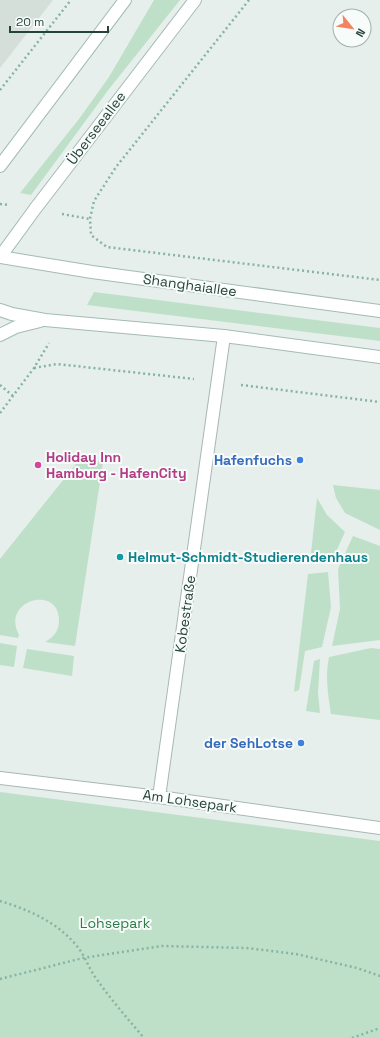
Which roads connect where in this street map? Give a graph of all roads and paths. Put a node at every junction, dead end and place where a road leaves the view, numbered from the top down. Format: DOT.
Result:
graph roads {
  1 [pos="71,0"];
  2 [pos="125,0"];
  3 [pos="195,0"];
  4 [pos="249,0"];
  5 [pos="0,90"];
  6 [pos="0,166"];
  7 [pos="0,257"];
  8 [pos="380,280"];
  9 [pos="0,310"];
  10 [pos="380,311"];
  11 [pos="45,320"];
  12 [pos="0,335"];
  13 [pos="224,336"];
  14 [pos="380,357"];
  15 [pos="34,368"];
  16 [pos="0,385"];
  17 [pos="13,396"];
  18 [pos="0,412"];
  19 [pos="0,778"];
  20 [pos="159,797"];
  21 [pos="380,828"];
  22 [pos="0,901"];
  23 [pos="83,958"];
  24 [pos="380,976"];
  25 [pos="0,979"];
  26 [pos="380,1028"];
  27 [pos="144,1038"];
  28 [pos="352,1038"];
  1 -- 5 [label="path"];
  2 -- 6 [label="main road"];
  3 -- 7 [label="main road, Überseeallee"];
  4 -- 8 [label="path"];
  7 -- 10 [label="main road, Shanghaiallee"];
  9 -- 11 [label="main road"];
  11 -- 12 [label="main road"];
  11 -- 13 [label="main road"];
  13 -- 14 [label="main road"];
  13 -- 20 [label="main road, Kobestraße"];
  15 -- 17 [label="path"];
  16 -- 17 [label="path"];
  17 -- 18 [label="path"];
  19 -- 20 [label="main road, Am Lohsepark"];
  20 -- 21 [label="main road, Am Lohsepark"];
  22 -- 23 [label="path"];
  23 -- 24 [label="path"];
  23 -- 25 [label="path"];
  23 -- 27 [label="path"];
  26 -- 28 [label="path"];
}
